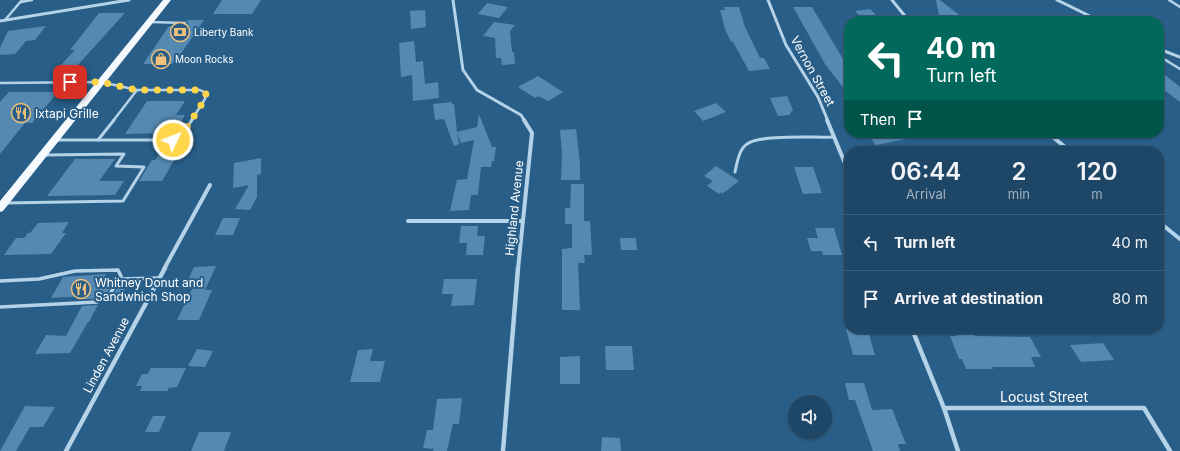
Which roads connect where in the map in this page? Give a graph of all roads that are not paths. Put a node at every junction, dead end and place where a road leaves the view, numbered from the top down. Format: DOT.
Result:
graph roads {
  1 [pos="32,0"];
  2 [pos="129,0"];
  3 [pos="167,0"];
  4 [pos="453,0"];
  5 [pos="768,0"];
  6 [pos="892,0"];
  7 [pos="1057,0"];
  8 [pos="1169,0"];
  9 [pos="21,1"];
  10 [pos="1180,7"];
  11 [pos="905,16"];
  12 [pos="1090,16"];
  13 [pos="5,20"];
  14 [pos="0,21"];
  15 [pos="149,22"];
  16 [pos="184,23"];
  17 [pos="1164,50"];
  18 [pos="1180,57"];
  19 [pos="1164,59"];
  20 [pos="1180,69"];
  21 [pos="101,82"];
  22 [pos="0,83"];
  23 [pos="137,90"];
  24 [pos="834,137"];
  25 [pos="1054,138"];
  26 [pos="54,140"];
  27 [pos="98,140"];
  28 [pos="1064,146"];
  29 [pos="43,155"];
  30 [pos="844,161"];
  31 [pos="735,172"];
  32 [pos="210,185"];
  33 [pos="2,205"];
  34 [pos="408,221"];
  35 [pos="522,221"];
  36 [pos="1164,226"];
  37 [pos="1180,239"];
  38 [pos="159,278"];
  39 [pos="119,279"];
  40 [pos="0,281"];
  41 [pos="0,307"];
  42 [pos="914,334"];
  43 [pos="944,408"];
  44 [pos="66,451"];
  45 [pos="503,451"];
  46 [pos="958,451"];
  47 [pos="1170,451"];
  1 -- 9 [label="lane"];
  2 -- 13 [label="street"];
  3 -- 15 [label="main road"];
  4 -- 35 [label="street, Highland Avenue"];
  5 -- 24 [label="street, Vernon Street"];
  6 -- 11 [label="street"];
  7 -- 12 [label="street"];
  8 -- 10 [label="lane"];
  9 -- 13 [label="lane"];
  13 -- 14 [label="street"];
  15 -- 16 [label="lane"];
  15 -- 21 [label="main road"];
  17 -- 18 [label="street"];
  19 -- 20 [label="lane"];
  21 -- 22 [label="lane"];
  21 -- 23 [label="lane"];
  21 -- 26 [label="main road"];
  23 -- 27 [label="lane"];
  23 -- 27 [label="lane"];
  24 -- 30 [label="street, Vernon Street"];
  24 -- 31 [label="lane"];
  25 -- 28 [label="street"];
  26 -- 27 [label="lane"];
  26 -- 29 [label="main road"];
  29 -- 33 [label="main road"];
  29 -- 33 [label="lane"];
  32 -- 38 [label="street, Linden Avenue"];
  34 -- 35 [label="street"];
  35 -- 45 [label="street, Highland Avenue"];
  36 -- 37 [label="street"];
  38 -- 39 [label="lane"];
  38 -- 44 [label="street, Linden Avenue"];
  39 -- 40 [label="lane"];
  39 -- 41 [label="lane"];
  42 -- 43 [label="street"];
  43 -- 46 [label="street"];
  43 -- 47 [label="street, Locust Street"];
}
